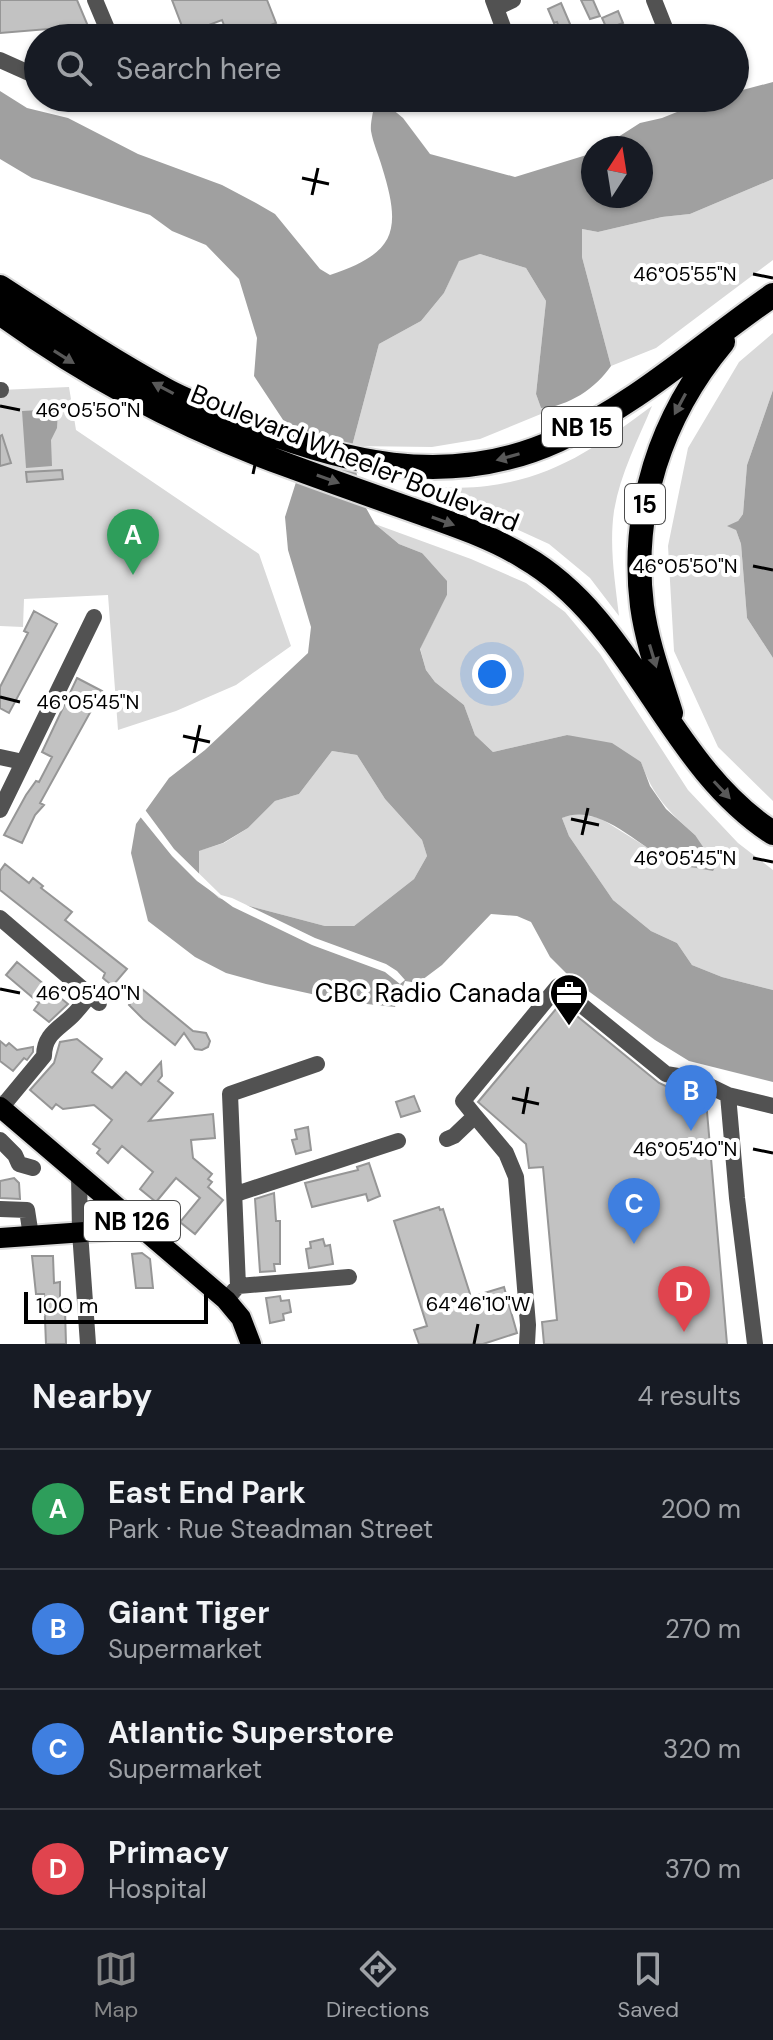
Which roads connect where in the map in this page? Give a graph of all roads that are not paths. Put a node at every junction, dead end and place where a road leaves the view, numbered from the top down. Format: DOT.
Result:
graph roads {
  1 [pos="95,0"];
  2 [pos="513,0"];
  3 [pos="654,0"];
  4 [pos="494,4"];
  5 [pos="105,24"];
  6 [pos="502,24"];
  7 [pos="663,24"];
  8 [pos="0,60"];
  9 [pos="24,71"];
  10 [pos="0,287"];
  11 [pos="769,298"];
  12 [pos="0,313"];
  13 [pos="286,453"];
  14 [pos="94,617"];
  15 [pos="679,738"];
  16 [pos="0,757"];
  17 [pos="23,762"];
  18 [pos="0,810"];
  19 [pos="773,833"];
  20 [pos="0,918"];
  21 [pos="317,1064"];
  22 [pos="728,1095"];
  23 [pos="773,1106"];
  24 [pos="0,1108"];
  25 [pos="475,1116"];
  26 [pos="447,1139"];
  27 [pos="0,1140"];
  28 [pos="398,1141"];
  29 [pos="33,1168"];
  30 [pos="79,1175"];
  31 [pos="236,1194"];
  32 [pos="0,1209"];
  33 [pos="141,1228"];
  34 [pos="80,1232"];
  35 [pos="31,1236"];
  36 [pos="0,1238"];
  37 [pos="349,1277"];
  38 [pos="232,1293"];
  39 [pos="88,1344"];
  40 [pos="251,1344"];
  41 [pos="527,1344"];
  42 [pos="755,1344"];
  1 -- 5 [label="street"];
  2 -- 4 [label="street"];
  3 -- 7 [label="street"];
  4 -- 6 [label="street"];
  8 -- 9 [label="street"];
  13 -- 10 [label="highway, Boulevard Wheeler Boulevard / NB 15, one-way"];
  11 -- 13 [label="highway, Boulevard Wheeler Boulevard / NB 15, one-way"];
  11 -- 15 [label="highway, 15, one-way"];
  12 -- 13 [label="highway, Boulevard Wheeler Boulevard / NB 15, one-way"];
  13 -- 15 [label="highway, Boulevard Wheeler Boulevard / NB 15, one-way"];
  14 -- 17 [label="street"];
  15 -- 19 [label="highway, NB 15, one-way"];
  16 -- 17 [label="street"];
  17 -- 18 [label="street"];
  20 -- 24 [label="street"];
  21 -- 31 [label="street"];
  22 -- 23 [label="street"];
  22 -- 25 [label="street"];
  22 -- 42 [label="street"];
  24 -- 30 [label="main road, NB 126"];
  25 -- 26 [label="street"];
  25 -- 41 [label="street"];
  27 -- 29 [label="street"];
  28 -- 31 [label="street"];
  30 -- 33 [label="main road, NB 126"];
  30 -- 34 [label="street"];
  31 -- 38 [label="street"];
  32 -- 35 [label="street"];
  33 -- 34 [label="main road"];
  33 -- 38 [label="main road, NB 126"];
  34 -- 35 [label="main road"];
  34 -- 39 [label="street"];
  35 -- 36 [label="main road"];
  37 -- 38 [label="street"];
  38 -- 40 [label="main road, NB 126"];
}
